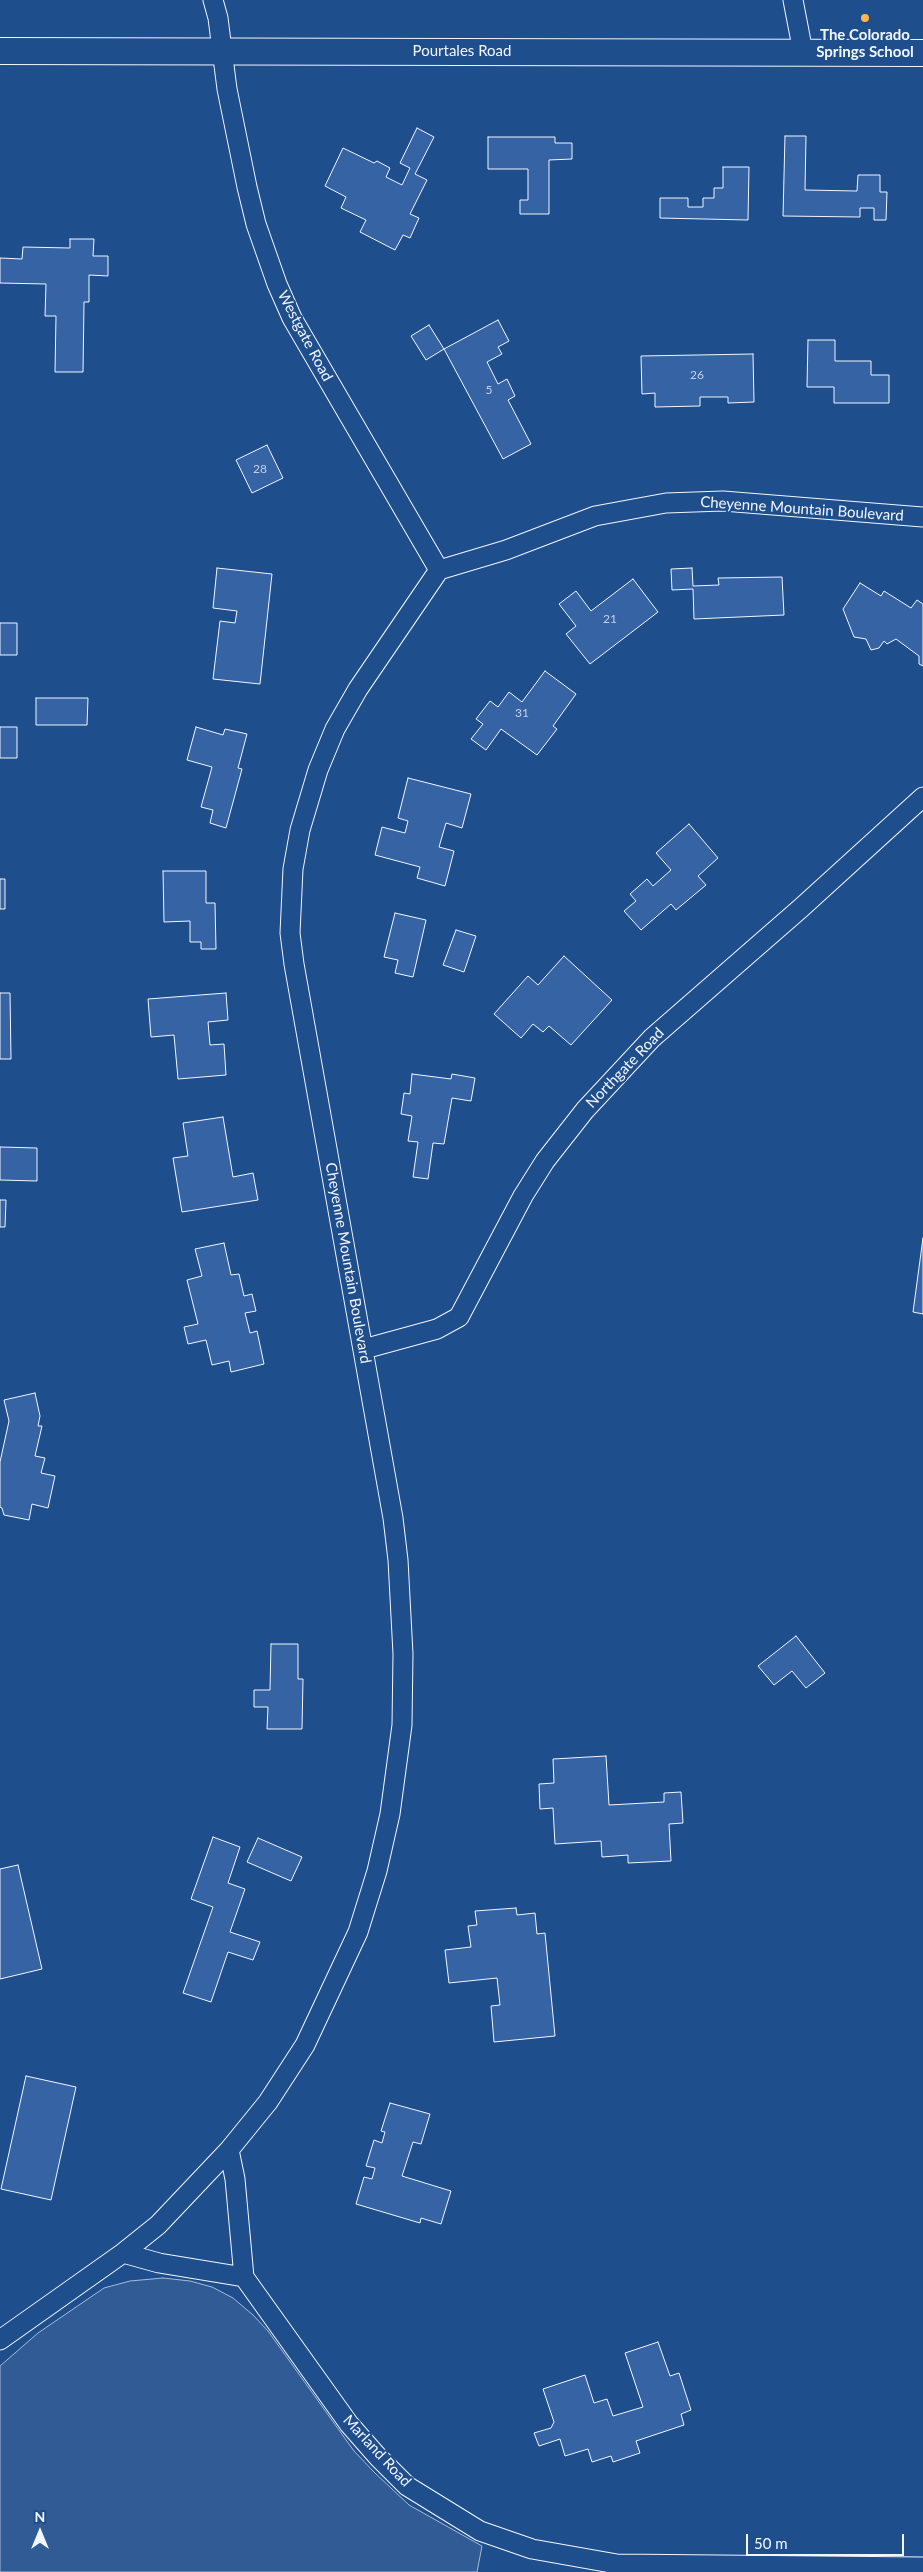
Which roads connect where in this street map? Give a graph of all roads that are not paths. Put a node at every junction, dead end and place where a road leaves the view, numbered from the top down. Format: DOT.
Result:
graph roads {
  1 [pos="213,0"];
  2 [pos="793,0"];
  3 [pos="223,50"];
  4 [pos="0,51"];
  5 [pos="803,52"];
  6 [pos="923,52"];
  7 [pos="923,518"];
  8 [pos="439,570"];
  9 [pos="923,797"];
  10 [pos="364,1349"];
  11 [pos="228,2150"];
  12 [pos="123,2253"];
  13 [pos="244,2277"];
  14 [pos="0,2340"];
  15 [pos="923,2567"];
  16 [pos="687,2569"];
  1 -- 3 [label="street, Westgate Road"];
  2 -- 5 [label="street"];
  3 -- 4 [label="street, Pourtales Road"];
  3 -- 5 [label="street, Pourtales Road"];
  3 -- 8 [label="street, Westgate Road"];
  5 -- 6 [label="street, Pourtales Road"];
  7 -- 8 [label="street, Cheyenne Mountain Boulevard"];
  8 -- 10 [label="street, Cheyenne Mountain Boulevard"];
  9 -- 10 [label="street, Northgate Road"];
  10 -- 11 [label="street, Cheyenne Mountain Boulevard"];
  11 -- 12 [label="street, Cheyenne Mountain Boulevard"];
  11 -- 13 [label="street"];
  12 -- 13 [label="street"];
  12 -- 14 [label="street, Cheyenne Mountain Boulevard"];
  13 -- 16 [label="street, Marland Road"];
  15 -- 16 [label="street, Marland Road"];
}
